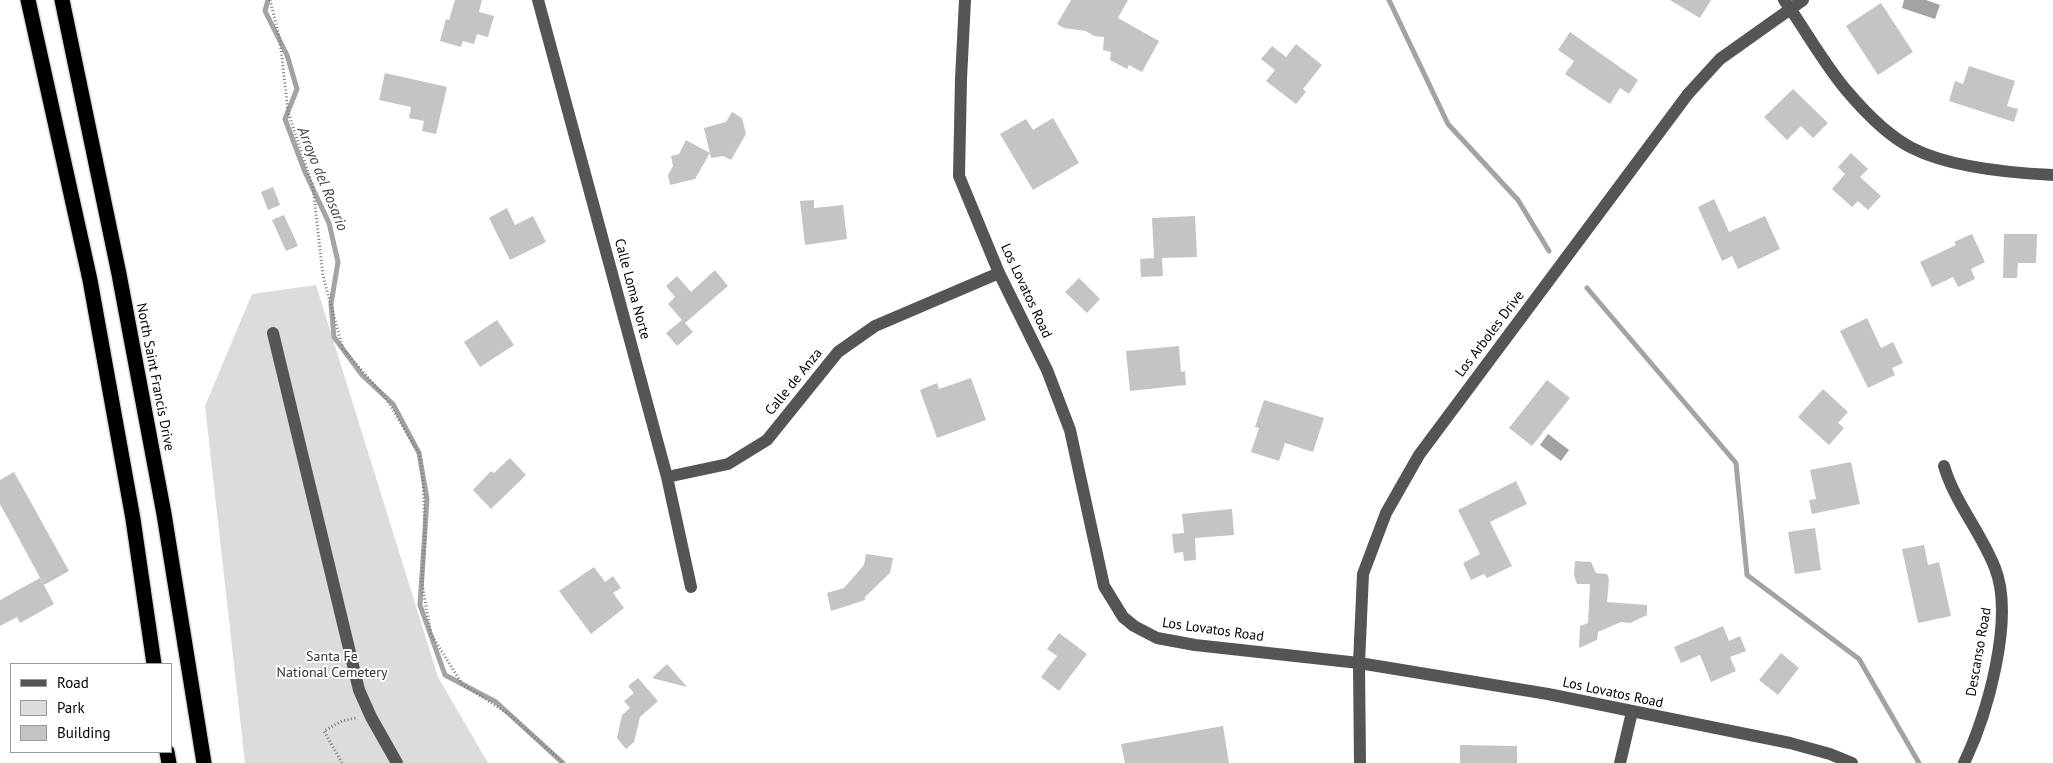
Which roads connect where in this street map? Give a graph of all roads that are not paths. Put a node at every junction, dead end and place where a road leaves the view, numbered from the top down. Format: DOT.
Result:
graph roads {
  1 [pos="28,0"];
  2 [pos="62,0"];
  3 [pos="538,0"];
  4 [pos="965,0"];
  5 [pos="1803,0"];
  6 [pos="1787,4"];
  7 [pos="2053,175"];
  8 [pos="999,273"];
  9 [pos="273,333"];
  10 [pos="1944,466"];
  11 [pos="667,477"];
  12 [pos="691,587"];
  13 [pos="154,663"];
  14 [pos="1358,664"];
  15 [pos="1632,712"];
  16 [pos="204,763"];
  17 [pos="397,763"];
  18 [pos="1360,763"];
  19 [pos="1620,763"];
  20 [pos="1852,763"];
  21 [pos="1964,763"];
  1 -- 13 [label="highway"];
  2 -- 16 [label="highway, North Saint Francis Drive"];
  3 -- 11 [label="street, Calle Loma Norte"];
  4 -- 8 [label="street, Los Lovatos Road"];
  5 -- 6 [label="street, Los Arboles Drive"];
  6 -- 7 [label="street"];
  6 -- 14 [label="street, Los Arboles Drive"];
  8 -- 11 [label="street, Calle de Anza"];
  8 -- 14 [label="street, Los Lovatos Road"];
  9 -- 17 [label="street"];
  10 -- 21 [label="street, Descanso Road"];
  11 -- 12 [label="street, Calle Loma Norte"];
  14 -- 15 [label="street, Los Lovatos Road"];
  14 -- 18 [label="street, Los Arboles Drive"];
  15 -- 19 [label="street"];
  15 -- 20 [label="street, Los Lovatos Road"];
}
